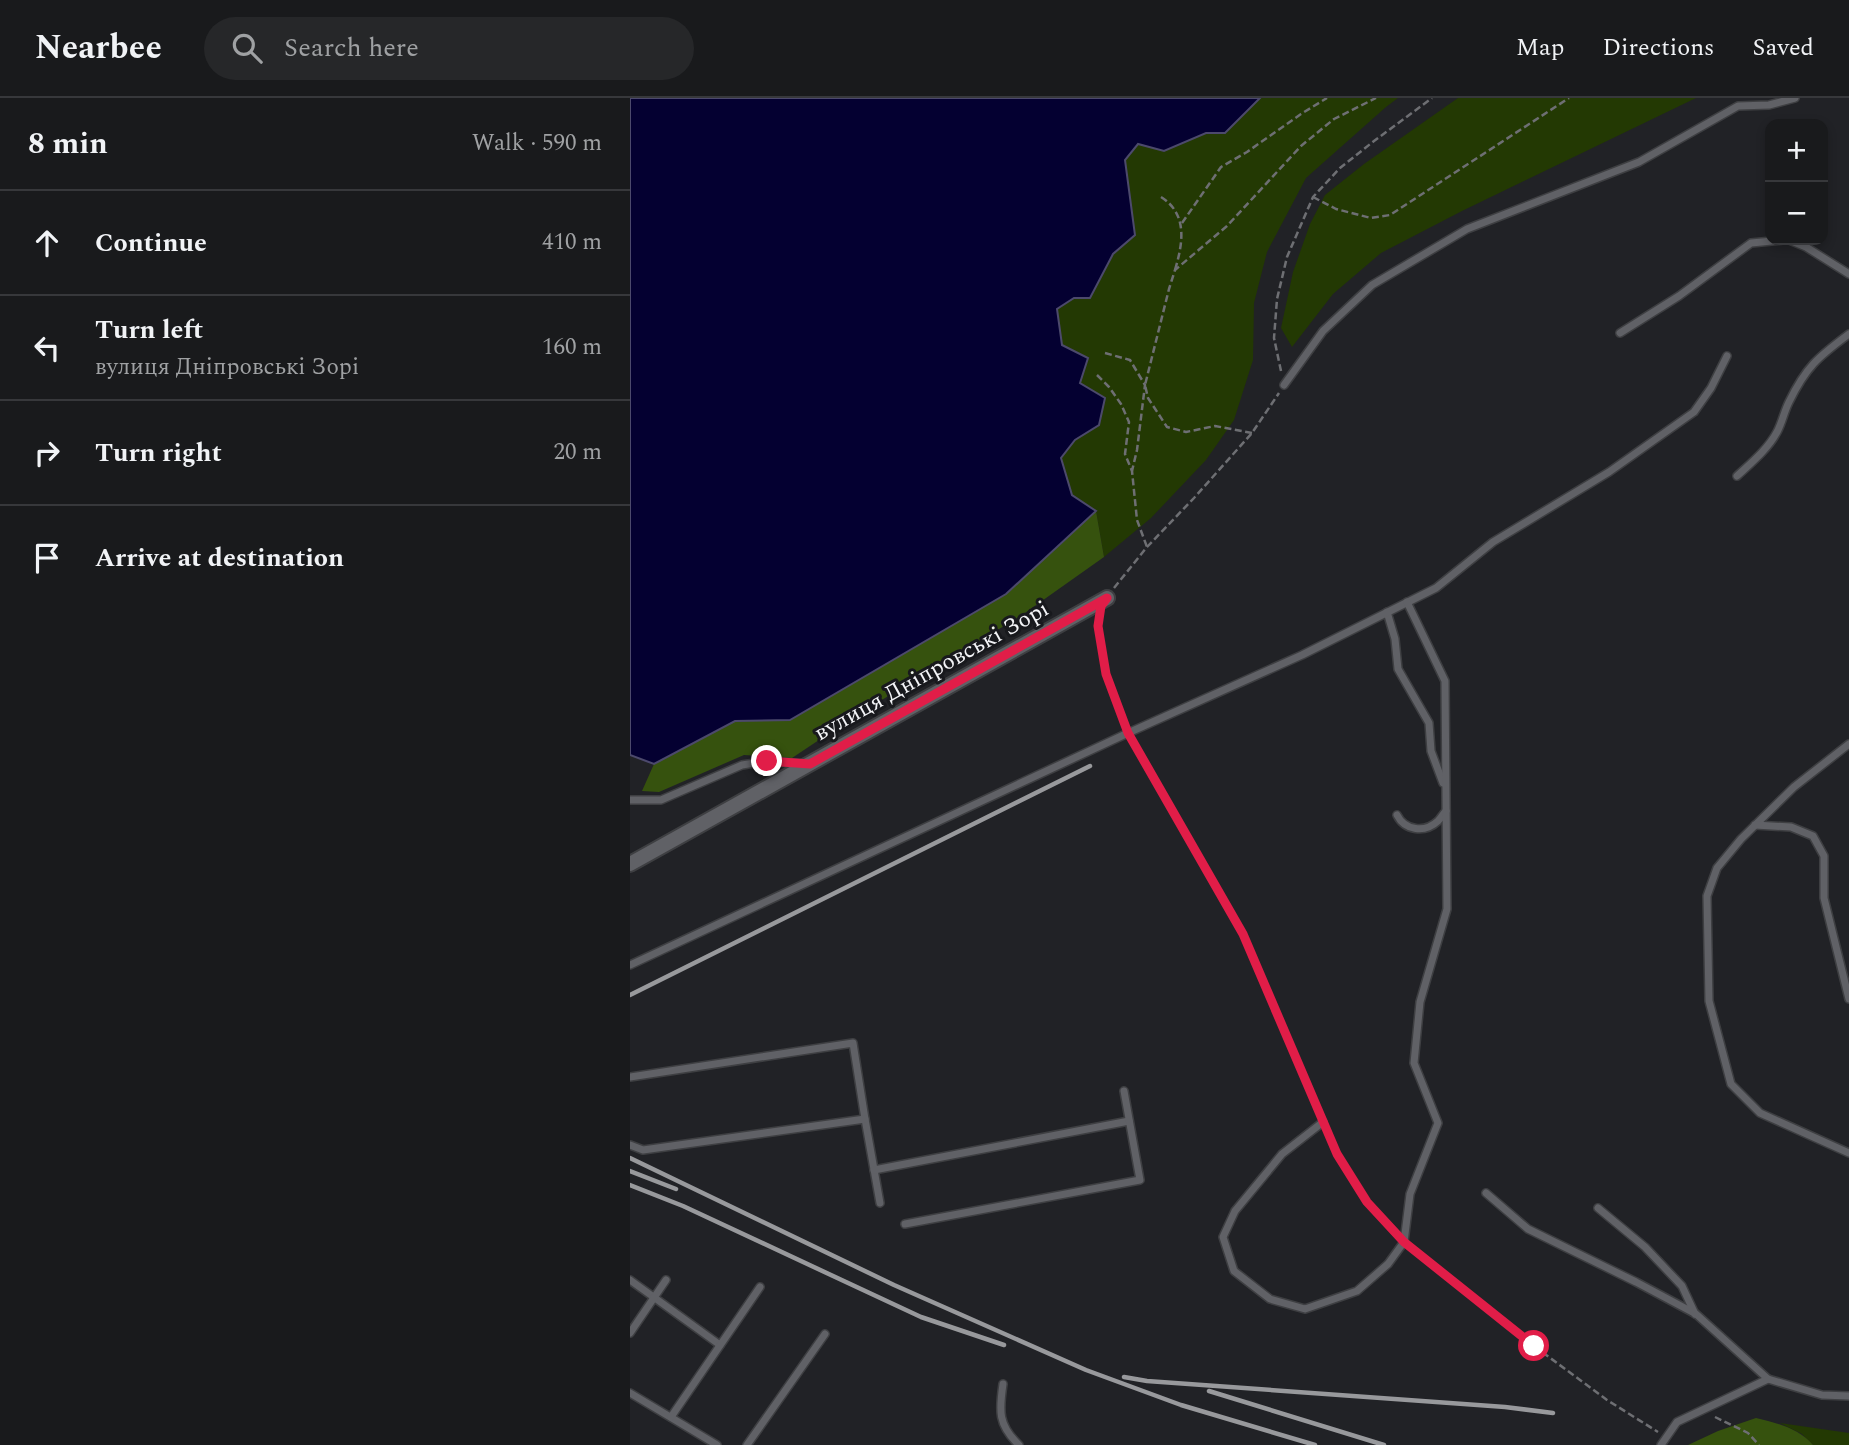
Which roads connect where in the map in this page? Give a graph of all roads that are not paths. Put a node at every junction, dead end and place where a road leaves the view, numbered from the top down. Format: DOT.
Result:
graph roads {
  1 [pos="1795,98"];
  2 [pos="1765,242"];
  3 [pos="1801,245"];
  4 [pos="1849,274"];
  5 [pos="1620,333"];
  6 [pos="1849,334"];
  7 [pos="1727,356"];
  8 [pos="1284,385"];
  9 [pos="1737,476"];
  10 [pos="1107,598"];
  11 [pos="1408,602"];
  12 [pos="1387,612"];
  13 [pos="1849,744"];
  14 [pos="810,764"];
  15 [pos="1446,791"];
  16 [pos="630,800"];
  17 [pos="1446,810"];
  18 [pos="1397,815"];
  19 [pos="1755,825"];
  20 [pos="630,864"];
  21 [pos="630,965"];
  22 [pos="1849,999"];
  23 [pos="630,1077"];
  24 [pos="1124,1091"];
  25 [pos="865,1119"];
  26 [pos="1129,1121"];
  27 [pos="1323,1122"];
  28 [pos="630,1144"];
  29 [pos="1849,1153"];
  30 [pos="874,1170"];
  31 [pos="1486,1193"];
  32 [pos="880,1203"];
  33 [pos="1598,1208"];
  34 [pos="905,1224"];
  35 [pos="630,1280"];
  36 [pos="666,1280"];
  37 [pos="760,1287"];
  38 [pos="654,1297"];
  39 [pos="1696,1314"];
  40 [pos="630,1333"];
  41 [pos="825,1334"];
  42 [pos="720,1345"];
  43 [pos="1768,1380"];
  44 [pos="1003,1384"];
  45 [pos="630,1393"];
  46 [pos="1849,1396"];
  47 [pos="671,1416"];
  48 [pos="717,1445"];
  49 [pos="747,1445"];
  50 [pos="1019,1445"];
  51 [pos="1661,1445"];
  1 -- 8 [label="lane"];
  2 -- 5 [label="lane"];
  3 -- 4 [label="lane"];
  6 -- 9 [label="lane"];
  7 -- 11 [label="lane"];
  10 -- 14 [label="street, вулиця Дніпровські Зорі"];
  11 -- 12 [label="lane"];
  11 -- 15 [label="lane"];
  12 -- 15 [label="lane"];
  12 -- 21 [label="lane"];
  13 -- 19 [label="lane"];
  14 -- 16 [label="lane"];
  14 -- 20 [label="street, вулиця Дніпровські Зорі"];
  15 -- 17 [label="lane"];
  17 -- 18 [label="lane"];
  17 -- 27 [label="lane"];
  19 -- 22 [label="lane"];
  19 -- 29 [label="lane"];
  23 -- 25 [label="lane"];
  24 -- 26 [label="lane"];
  25 -- 28 [label="lane"];
  25 -- 30 [label="lane"];
  26 -- 30 [label="lane"];
  26 -- 34 [label="lane"];
  30 -- 32 [label="lane"];
  31 -- 39 [label="lane"];
  33 -- 39 [label="lane"];
  35 -- 38 [label="lane"];
  36 -- 38 [label="lane"];
  37 -- 42 [label="lane"];
  38 -- 40 [label="lane"];
  38 -- 42 [label="lane"];
  39 -- 43 [label="lane"];
  41 -- 49 [label="lane"];
  42 -- 47 [label="lane"];
  43 -- 46 [label="lane"];
  43 -- 51 [label="lane"];
  44 -- 50 [label="lane"];
  45 -- 47 [label="lane"];
  47 -- 48 [label="lane"];
}
